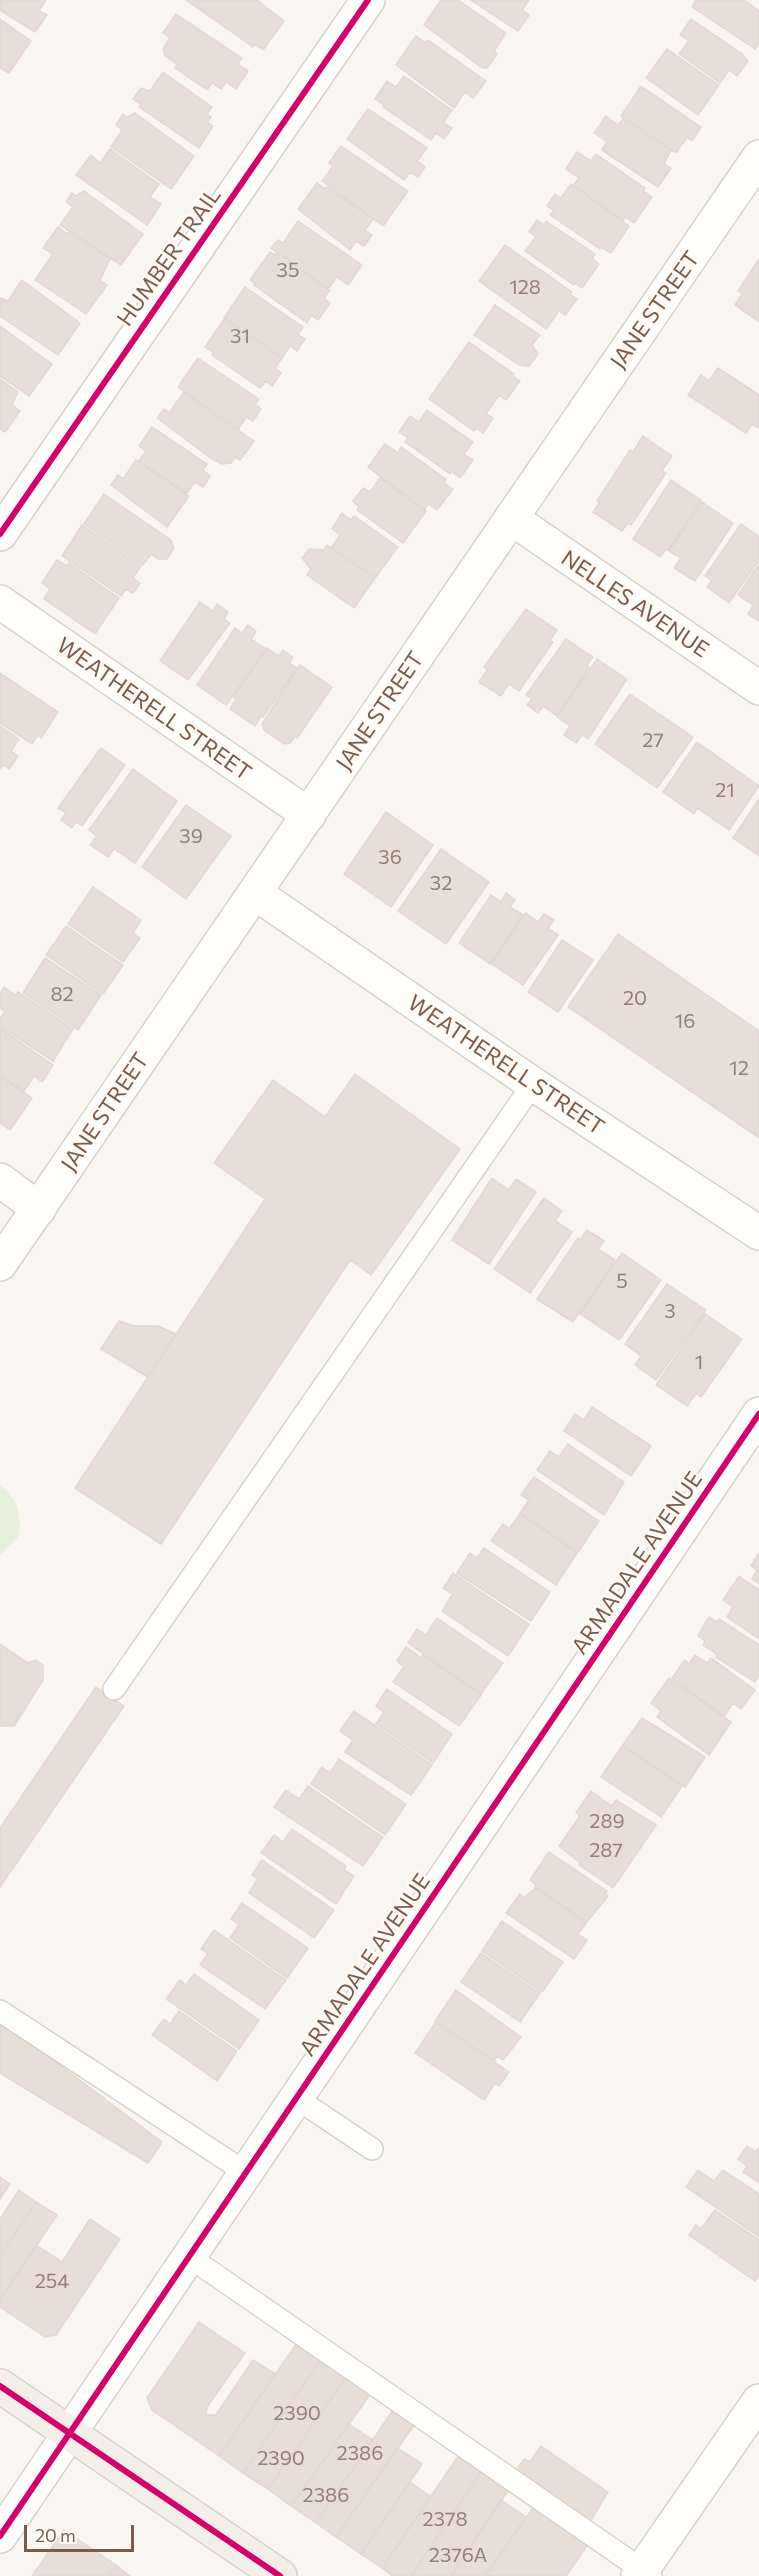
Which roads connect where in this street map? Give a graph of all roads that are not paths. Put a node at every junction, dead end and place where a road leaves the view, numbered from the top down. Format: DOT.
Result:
graph roads {
  1 [pos="368,0"];
  2 [pos="759,157"];
  3 [pos="511,518"];
  4 [pos="0,534"];
  5 [pos="0,602"];
  6 [pos="759,688"];
  7 [pos="309,814"];
  8 [pos="255,893"];
  9 [pos="533,1084"];
  10 [pos="0,1180"];
  11 [pos="39,1209"];
  12 [pos="759,1233"];
  13 [pos="0,1264"];
  14 [pos="759,1414"];
  15 [pos="114,1689"];
  16 [pos="0,2011"];
  17 [pos="296,2098"];
  18 [pos="372,2149"];
  19 [pos="245,2172"];
  20 [pos="188,2256"];
  21 [pos="0,2386"];
  22 [pos="759,2402"];
  23 [pos="70,2433"];
  24 [pos="0,2536"];
  25 [pos="644,2574"];
  26 [pos="280,2576"];
  1 -- 4 [label="street, HUMBER TRAIL"];
  2 -- 3 [label="street, JANE STREET"];
  3 -- 6 [label="street, NELLES AVENUE"];
  3 -- 7 [label="street, JANE STREET"];
  5 -- 7 [label="street, WEATHERELL STREET"];
  7 -- 8 [label="street, JANE STREET"];
  8 -- 9 [label="street, WEATHERELL STREET"];
  8 -- 11 [label="street, JANE STREET"];
  9 -- 12 [label="street, WEATHERELL STREET"];
  9 -- 15 [label="lane"];
  10 -- 11 [label="street"];
  11 -- 13 [label="street, JANE STREET"];
  14 -- 17 [label="street, ARMADALE AVENUE"];
  16 -- 19 [label="lane"];
  17 -- 18 [label="lane"];
  17 -- 19 [label="street, ARMADALE AVENUE"];
  19 -- 20 [label="street, ARMADALE AVENUE"];
  20 -- 23 [label="street, ARMADALE AVENUE"];
  20 -- 25 [label="lane"];
  21 -- 23 [label="main road"];
  22 -- 25 [label="street"];
  23 -- 24 [label="street, ARMADALE AVENUE"];
  23 -- 26 [label="main road"];
}
